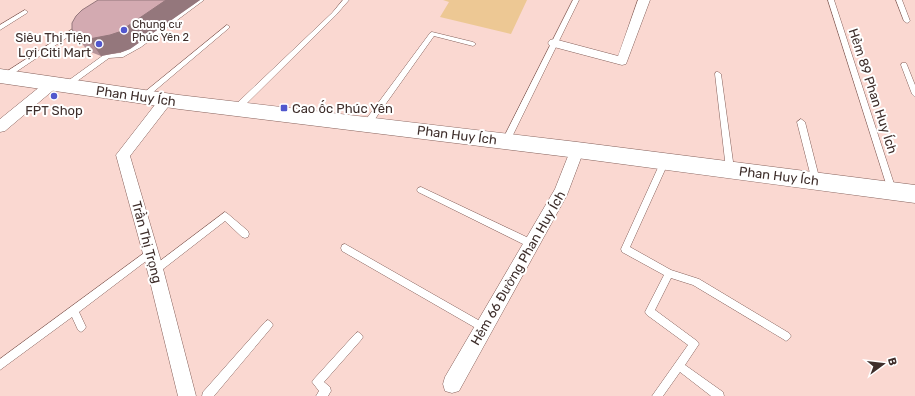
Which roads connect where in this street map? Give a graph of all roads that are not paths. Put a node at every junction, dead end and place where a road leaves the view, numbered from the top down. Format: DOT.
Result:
graph roads {
  1 [pos="201,0"];
  2 [pos="346,0"];
  3 [pos="576,0"];
  4 [pos="644,0"];
  5 [pos="831,0"];
  6 [pos="899,0"];
  7 [pos="25,12"];
  8 [pos="88,21"];
  9 [pos="908,21"];
  10 [pos="227,27"];
  11 [pos="0,28"];
  12 [pos="554,43"];
  13 [pos="473,44"];
  14 [pos="904,65"];
  15 [pos="718,74"];
  16 [pos="2,77"];
  17 [pos="59,85"];
  18 [pos="915,94"];
  19 [pos="143,97"];
  20 [pos="166,100"];
  21 [pos="237,108"];
  22 [pos="801,122"];
  23 [pos="367,124"];
  24 [pos="0,127"];
  25 [pos="506,141"];
  26 [pos="577,150"];
  27 [pos="665,161"];
  28 [pos="730,169"];
  29 [pos="816,180"];
  30 [pos="421,190"];
  31 [pos="892,190"];
  32 [pos="915,194"];
  33 [pos="245,234"];
  34 [pos="532,244"];
  35 [pos="345,248"];
  36 [pos="151,252"];
  37 [pos="156,270"];
  38 [pos="669,273"];
  39 [pos="73,310"];
  40 [pos="268,325"];
  41 [pos="81,327"];
  42 [pos="484,328"];
  43 [pos="786,336"];
  44 [pos="358,337"];
  45 [pos="0,365"];
  46 [pos="679,366"];
  47 [pos="452,384"];
  48 [pos="187,396"];
  49 [pos="208,396"];
  50 [pos="321,396"];
  51 [pos="657,396"];
  52 [pos="719,396"];
  1 -- 17 [label="lane"];
  2 -- 21 [label="lane"];
  3 -- 12 [label="lane"];
  4 -- 12 [label="street"];
  5 -- 31 [label="lane, Hẻm 89 Phan Huy Ích"];
  6 -- 9 [label="lane"];
  7 -- 11 [label="lane"];
  8 -- 16 [label="lane"];
  10 -- 19 [label="lane"];
  12 -- 25 [label="lane"];
  13 -- 23 [label="lane"];
  14 -- 18 [label="lane"];
  15 -- 28 [label="lane"];
  16 -- 17 [label="main road, Phan Huy Ích"];
  17 -- 19 [label="main road, Phan Huy Ích"];
  17 -- 24 [label="street"];
  19 -- 20 [label="main road, Phan Huy Ích"];
  20 -- 21 [label="main road, Phan Huy Ích"];
  20 -- 36 [label="street, Trần Thị Trọng"];
  21 -- 23 [label="main road, Phan Huy Ích"];
  22 -- 29 [label="lane"];
  23 -- 25 [label="main road, Phan Huy Ích"];
  25 -- 26 [label="main road, Phan Huy Ích"];
  26 -- 27 [label="main road, Phan Huy Ích"];
  26 -- 34 [label="street, Hẻm 66 Đường Phan Huy Ích"];
  27 -- 28 [label="main road, Phan Huy Ích"];
  27 -- 38 [label="lane"];
  28 -- 29 [label="main road, Phan Huy Ích"];
  29 -- 31 [label="main road, Phan Huy Ích"];
  30 -- 34 [label="lane"];
  31 -- 32 [label="main road, Phan Huy Ích"];
  33 -- 37 [label="lane"];
  34 -- 42 [label="street, Hẻm 66 Đường Phan Huy Ích"];
  35 -- 42 [label="lane"];
  36 -- 37 [label="street, Trần Thị Trọng"];
  36 -- 39 [label="lane"];
  37 -- 48 [label="street, Trần Thị Trọng"];
  38 -- 43 [label="lane"];
  38 -- 46 [label="lane"];
  39 -- 41 [label="lane"];
  39 -- 45 [label="lane"];
  40 -- 49 [label="lane"];
  42 -- 47 [label="street, Hẻm 66 Đường Phan Huy Ích"];
  44 -- 50 [label="lane"];
  46 -- 51 [label="lane"];
  46 -- 52 [label="lane"];
}
